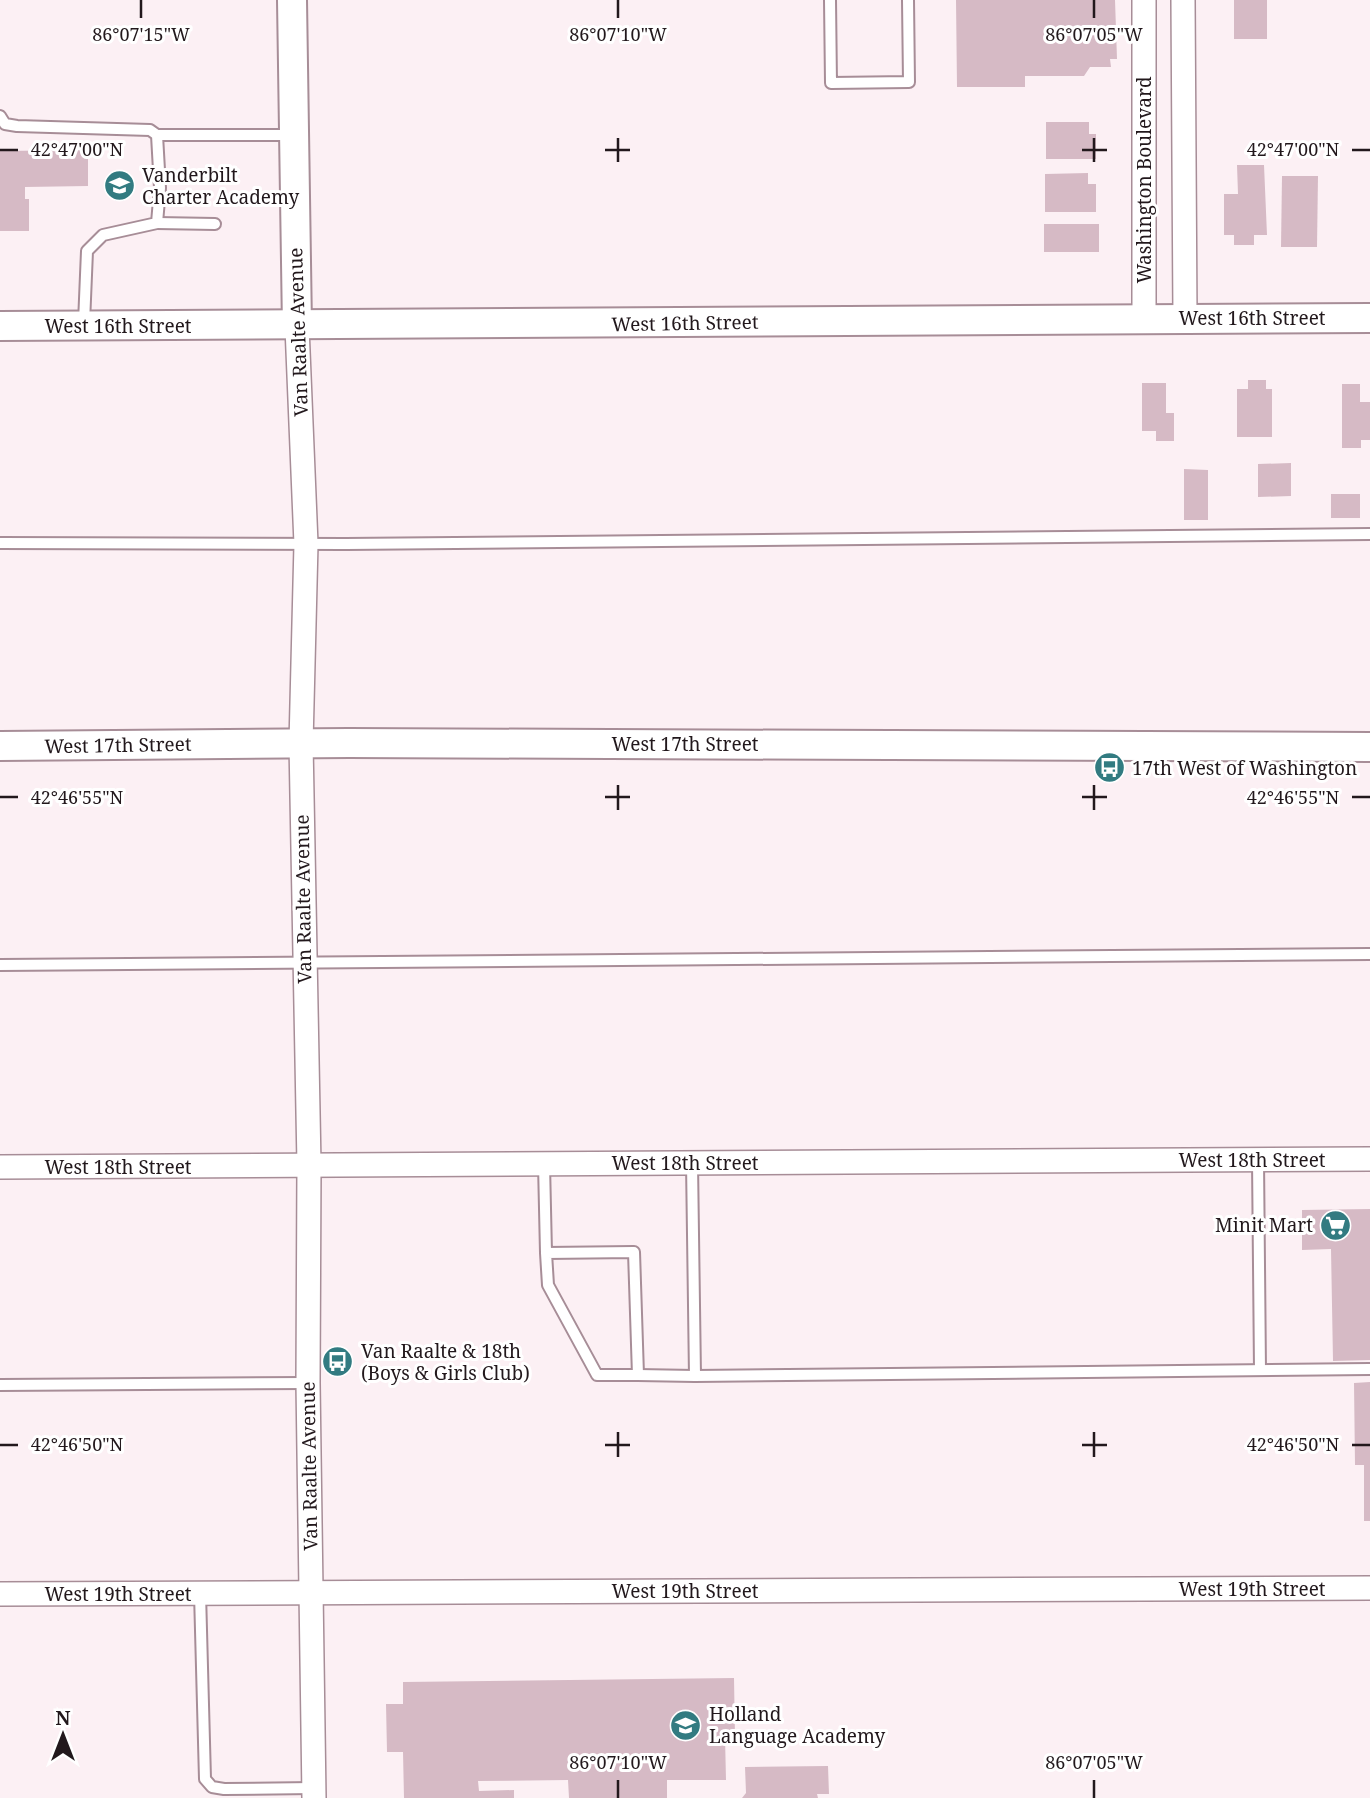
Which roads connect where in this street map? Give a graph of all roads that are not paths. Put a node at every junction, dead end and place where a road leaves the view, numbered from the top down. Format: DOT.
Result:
graph roads {
  1 [pos="292,0"];
  2 [pos="830,0"];
  3 [pos="908,0"];
  4 [pos="1144,0"];
  5 [pos="1183,0"];
  6 [pos="0,116"];
  7 [pos="157,135"];
  8 [pos="294,135"];
  9 [pos="157,223"];
  10 [pos="215,224"];
  11 [pos="1144,318"];
  12 [pos="1185,318"];
  13 [pos="1370,318"];
  14 [pos="0,326"];
  15 [pos="84,326"];
  16 [pos="297,327"];
  17 [pos="1370,534"];
  18 [pos="0,543"];
  19 [pos="306,544"];
  20 [pos="300,743"];
  21 [pos="0,746"];
  22 [pos="1370,747"];
  23 [pos="1370,954"];
  24 [pos="303,963"];
  25 [pos="0,965"];
  26 [pos="1370,1159"];
  27 [pos="1258,1160"];
  28 [pos="692,1163"];
  29 [pos="544,1164"];
  30 [pos="309,1165"];
  31 [pos="0,1167"];
  32 [pos="546,1254"];
  33 [pos="1370,1369"];
  34 [pos="1260,1370"];
  35 [pos="638,1375"];
  36 [pos="695,1376"];
  37 [pos="308,1383"];
  38 [pos="0,1385"];
  39 [pos="1370,1588"];
  40 [pos="200,1593"];
  41 [pos="311,1593"];
  42 [pos="0,1594"];
  43 [pos="314,1793"];
  1 -- 8 [label="street, Van Raalte Avenue"];
  2 -- 3 [label="lane"];
  4 -- 11 [label="street, Washington Boulevard"];
  5 -- 12 [label="street, Washington Boulevard"];
  6 -- 7 [label="lane"];
  7 -- 8 [label="lane"];
  7 -- 9 [label="lane"];
  8 -- 16 [label="street, Van Raalte Avenue"];
  9 -- 10 [label="lane"];
  9 -- 15 [label="lane"];
  11 -- 12 [label="street, West 16th Street"];
  11 -- 16 [label="street, West 16th Street"];
  12 -- 13 [label="street, West 16th Street"];
  14 -- 15 [label="street, West 16th Street"];
  15 -- 16 [label="street, West 16th Street"];
  16 -- 19 [label="street, Van Raalte Avenue"];
  17 -- 19 [label="lane"];
  18 -- 19 [label="lane"];
  19 -- 20 [label="street, Van Raalte Avenue"];
  20 -- 21 [label="street, West 17th Street"];
  20 -- 22 [label="street, West 17th Street"];
  20 -- 24 [label="street, Van Raalte Avenue"];
  23 -- 24 [label="lane"];
  24 -- 25 [label="lane"];
  24 -- 30 [label="street, Van Raalte Avenue"];
  26 -- 27 [label="street, West 18th Street"];
  27 -- 28 [label="street, West 18th Street"];
  27 -- 34 [label="lane"];
  28 -- 29 [label="street, West 18th Street"];
  28 -- 36 [label="lane"];
  29 -- 30 [label="street, West 18th Street"];
  29 -- 32 [label="lane"];
  30 -- 31 [label="street, West 18th Street"];
  30 -- 37 [label="street, Van Raalte Avenue"];
  32 -- 35 [label="lane"];
  32 -- 35 [label="lane"];
  33 -- 34 [label="lane"];
  34 -- 36 [label="lane"];
  35 -- 36 [label="lane"];
  37 -- 38 [label="lane"];
  37 -- 41 [label="street, Van Raalte Avenue"];
  39 -- 41 [label="street, West 19th Street"];
  40 -- 41 [label="street, West 19th Street"];
  40 -- 42 [label="street, West 19th Street"];
  40 -- 43 [label="lane"];
  41 -- 43 [label="street, Van Raalte Avenue"];
}
